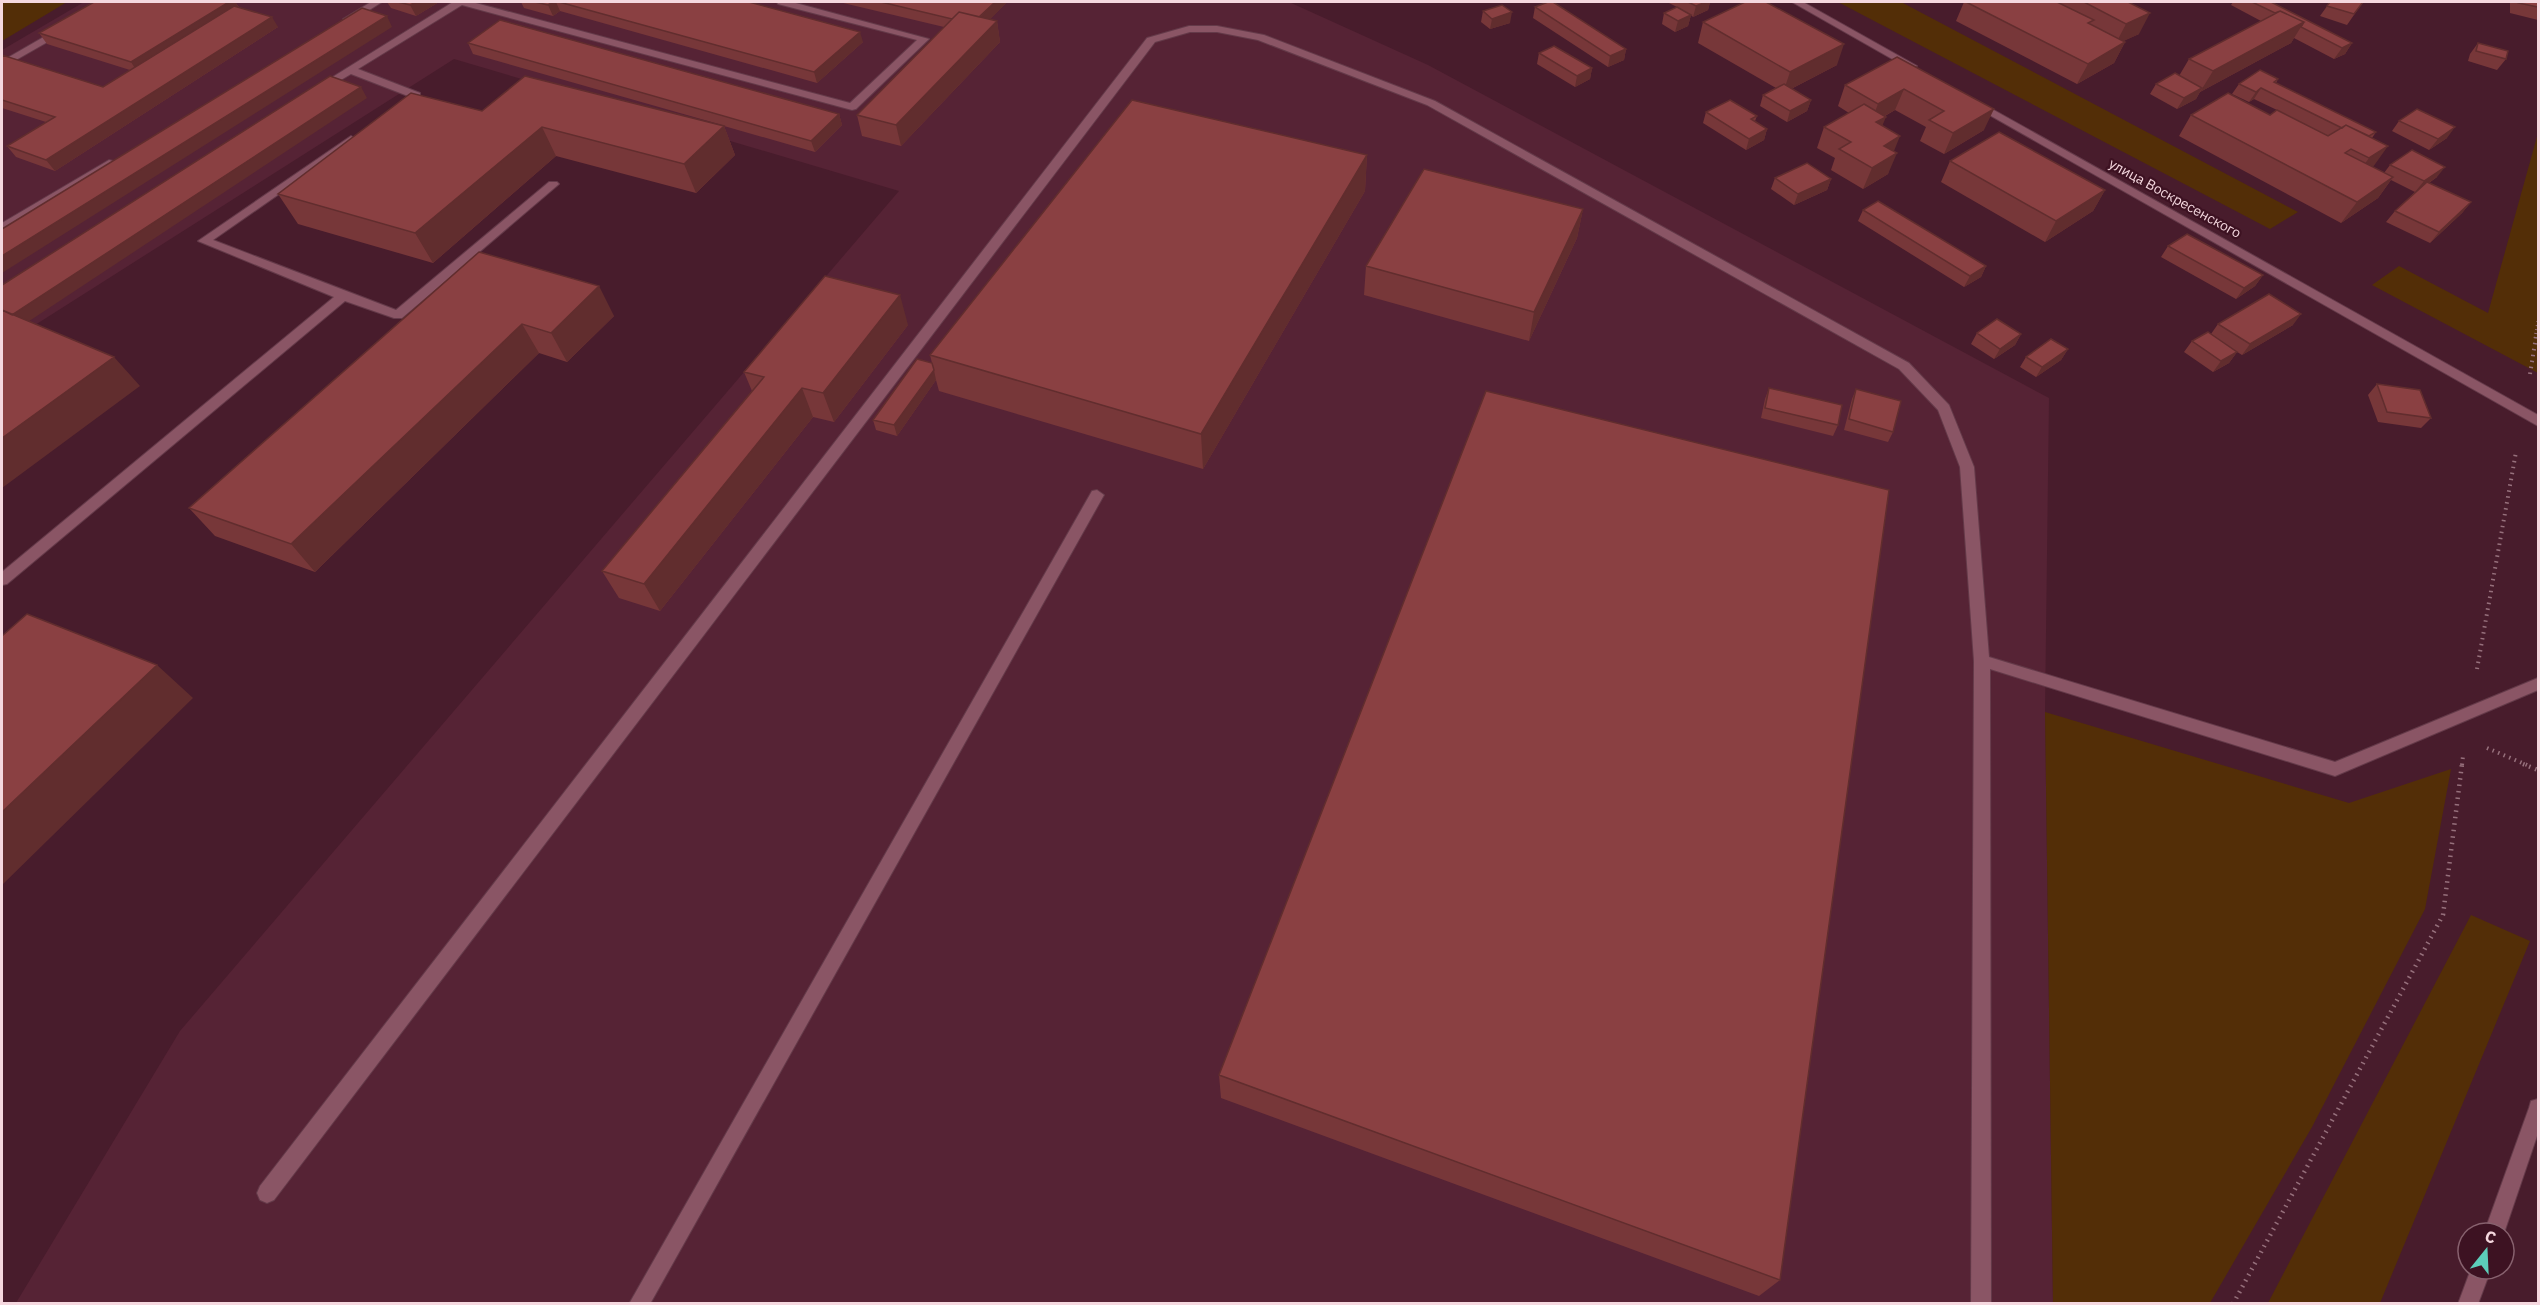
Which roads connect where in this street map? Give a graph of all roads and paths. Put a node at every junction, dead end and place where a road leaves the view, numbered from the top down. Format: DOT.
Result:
graph roads {
  1 [pos="377,2"];
  2 [pos="461,2"];
  3 [pos="782,2"];
  4 [pos="1797,2"];
  5 [pos="69,25"];
  6 [pos="337,26"];
  7 [pos="2,65"];
  8 [pos="350,70"];
  9 [pos="1921,72"];
  10 [pos="310,94"];
  11 [pos="1963,95"];
  12 [pos="396,109"];
  13 [pos="358,135"];
  14 [pos="123,155"];
  15 [pos="553,184"];
  16 [pos="2,228"];
  17 [pos="343,296"];
  18 [pos="2538,321"];
  19 [pos="2524,412"];
  20 [pos="2538,421"];
  21 [pos="1097,495"];
  22 [pos="2,580"];
  23 [pos="1982,661"];
  24 [pos="2538,684"];
  25 [pos="2469,715"];
  26 [pos="2466,738"];
  27 [pos="2538,770"];
  28 [pos="2538,1108"];
  29 [pos="267,1193"];
  30 [pos="2498,1221"];
  31 [pos="2477,1281"];
  32 [pos="639,1304"];
  33 [pos="1981,1304"];
  34 [pos="2233,1304"];
  35 [pos="2468,1304"];
  1 -- 6 [label="street"];
  2 -- 3 [label="street"];
  2 -- 8 [label="street"];
  4 -- 9 [label="street"];
  5 -- 7 [label="street"];
  8 -- 10 [label="street"];
  8 -- 12 [label="street"];
  11 -- 19 [label="street, улица Воскресенского"];
  13 -- 17 [label="street"];
  14 -- 16 [label="street"];
  15 -- 17 [label="street"];
  17 -- 22 [label="street"];
  18 -- 19 [label="path"];
  19 -- 20 [label="street, улица Воскресенского"];
  19 -- 25 [label="path"];
  21 -- 32 [label="street"];
  23 -- 25 [label="street"];
  23 -- 29 [label="street"];
  23 -- 33 [label="street"];
  24 -- 25 [label="street"];
  25 -- 26 [label="path"];
  26 -- 27 [label="path"];
  26 -- 34 [label="path"];
  28 -- 30 [label="street"];
  31 -- 35 [label="street"];
}
